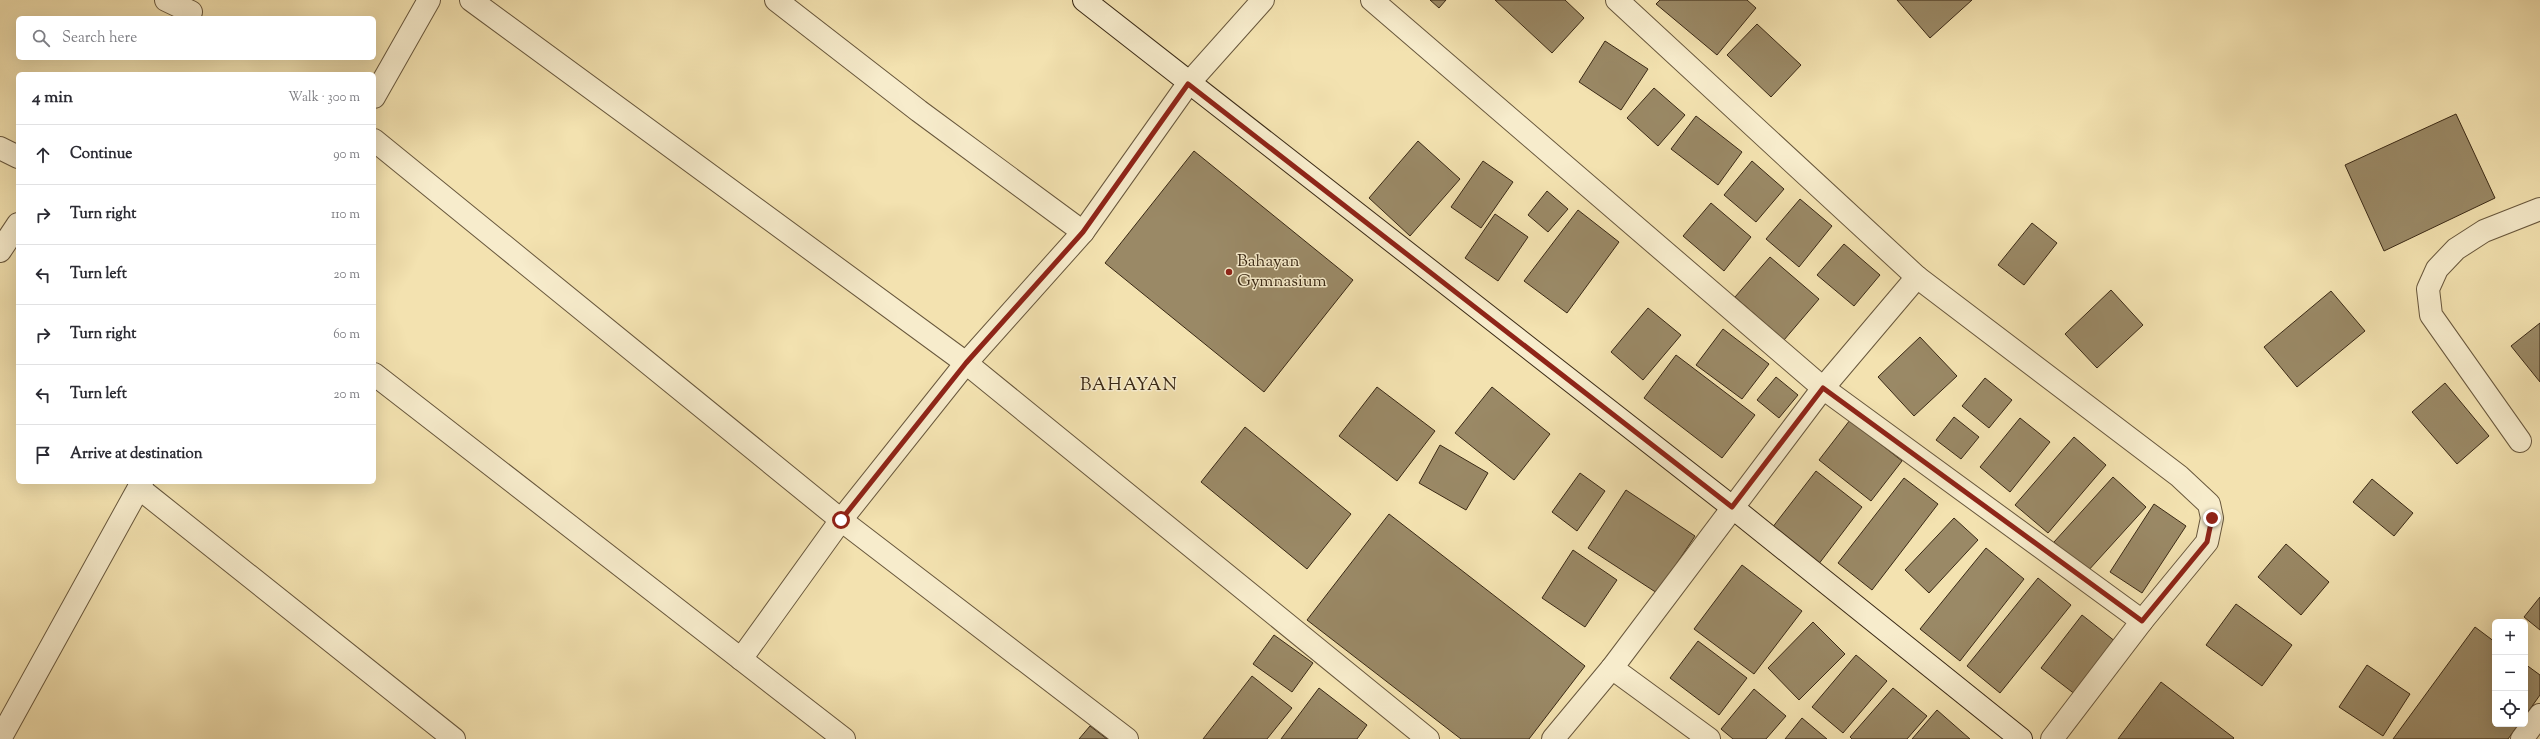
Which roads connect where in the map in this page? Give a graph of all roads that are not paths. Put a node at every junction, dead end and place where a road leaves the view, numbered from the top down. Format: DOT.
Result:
graph roads {
  1 [pos="166,0"];
  2 [pos="429,0"];
  3 [pos="471,0"];
  4 [pos="776,0"];
  5 [pos="1084,0"];
  6 [pos="1263,0"];
  7 [pos="1372,0"];
  8 [pos="1617,0"];
  9 [pos="191,12"];
  10 [pos="1188,84"];
  11 [pos="376,93"];
  12 [pos="376,142"];
  13 [pos="0,148"];
  14 [pos="16,156"];
  15 [pos="2540,209"];
  16 [pos="16,227"];
  17 [pos="1083,232"];
  18 [pos="0,251"];
  19 [pos="1916,277"];
  20 [pos="966,363"];
  21 [pos="376,376"];
  22 [pos="1823,388"];
  23 [pos="2520,441"];
  24 [pos="141,485"];
  25 [pos="1732,507"];
  26 [pos="841,520"];
  27 [pos="2142,621"];
  28 [pos="740,659"];
  29 [pos="1612,668"];
  30 [pos="2540,715"];
  31 [pos="0,739"];
  32 [pos="454,739"];
  33 [pos="844,739"];
  34 [pos="1127,739"];
  35 [pos="1428,739"];
  36 [pos="1553,739"];
  37 [pos="1709,739"];
  38 [pos="2020,739"];
  39 [pos="2052,739"];
  40 [pos="2522,739"];
  1 -- 9 [label="street"];
  2 -- 11 [label="street"];
  3 -- 20 [label="street"];
  4 -- 17 [label="street"];
  5 -- 10 [label="street"];
  6 -- 10 [label="street"];
  7 -- 22 [label="street"];
  8 -- 19 [label="street"];
  10 -- 17 [label="street"];
  10 -- 25 [label="street"];
  12 -- 26 [label="street"];
  13 -- 14 [label="street"];
  15 -- 23 [label="street"];
  16 -- 18 [label="street"];
  17 -- 20 [label="street"];
  19 -- 22 [label="street"];
  19 -- 27 [label="street"];
  20 -- 26 [label="street"];
  20 -- 35 [label="street"];
  21 -- 28 [label="street"];
  22 -- 25 [label="street"];
  22 -- 27 [label="street"];
  24 -- 31 [label="street"];
  24 -- 32 [label="street"];
  25 -- 29 [label="street"];
  25 -- 38 [label="street"];
  26 -- 28 [label="street"];
  26 -- 34 [label="street"];
  27 -- 39 [label="street"];
  28 -- 33 [label="street"];
  29 -- 36 [label="street"];
  29 -- 37 [label="street"];
  30 -- 40 [label="street"];
}
